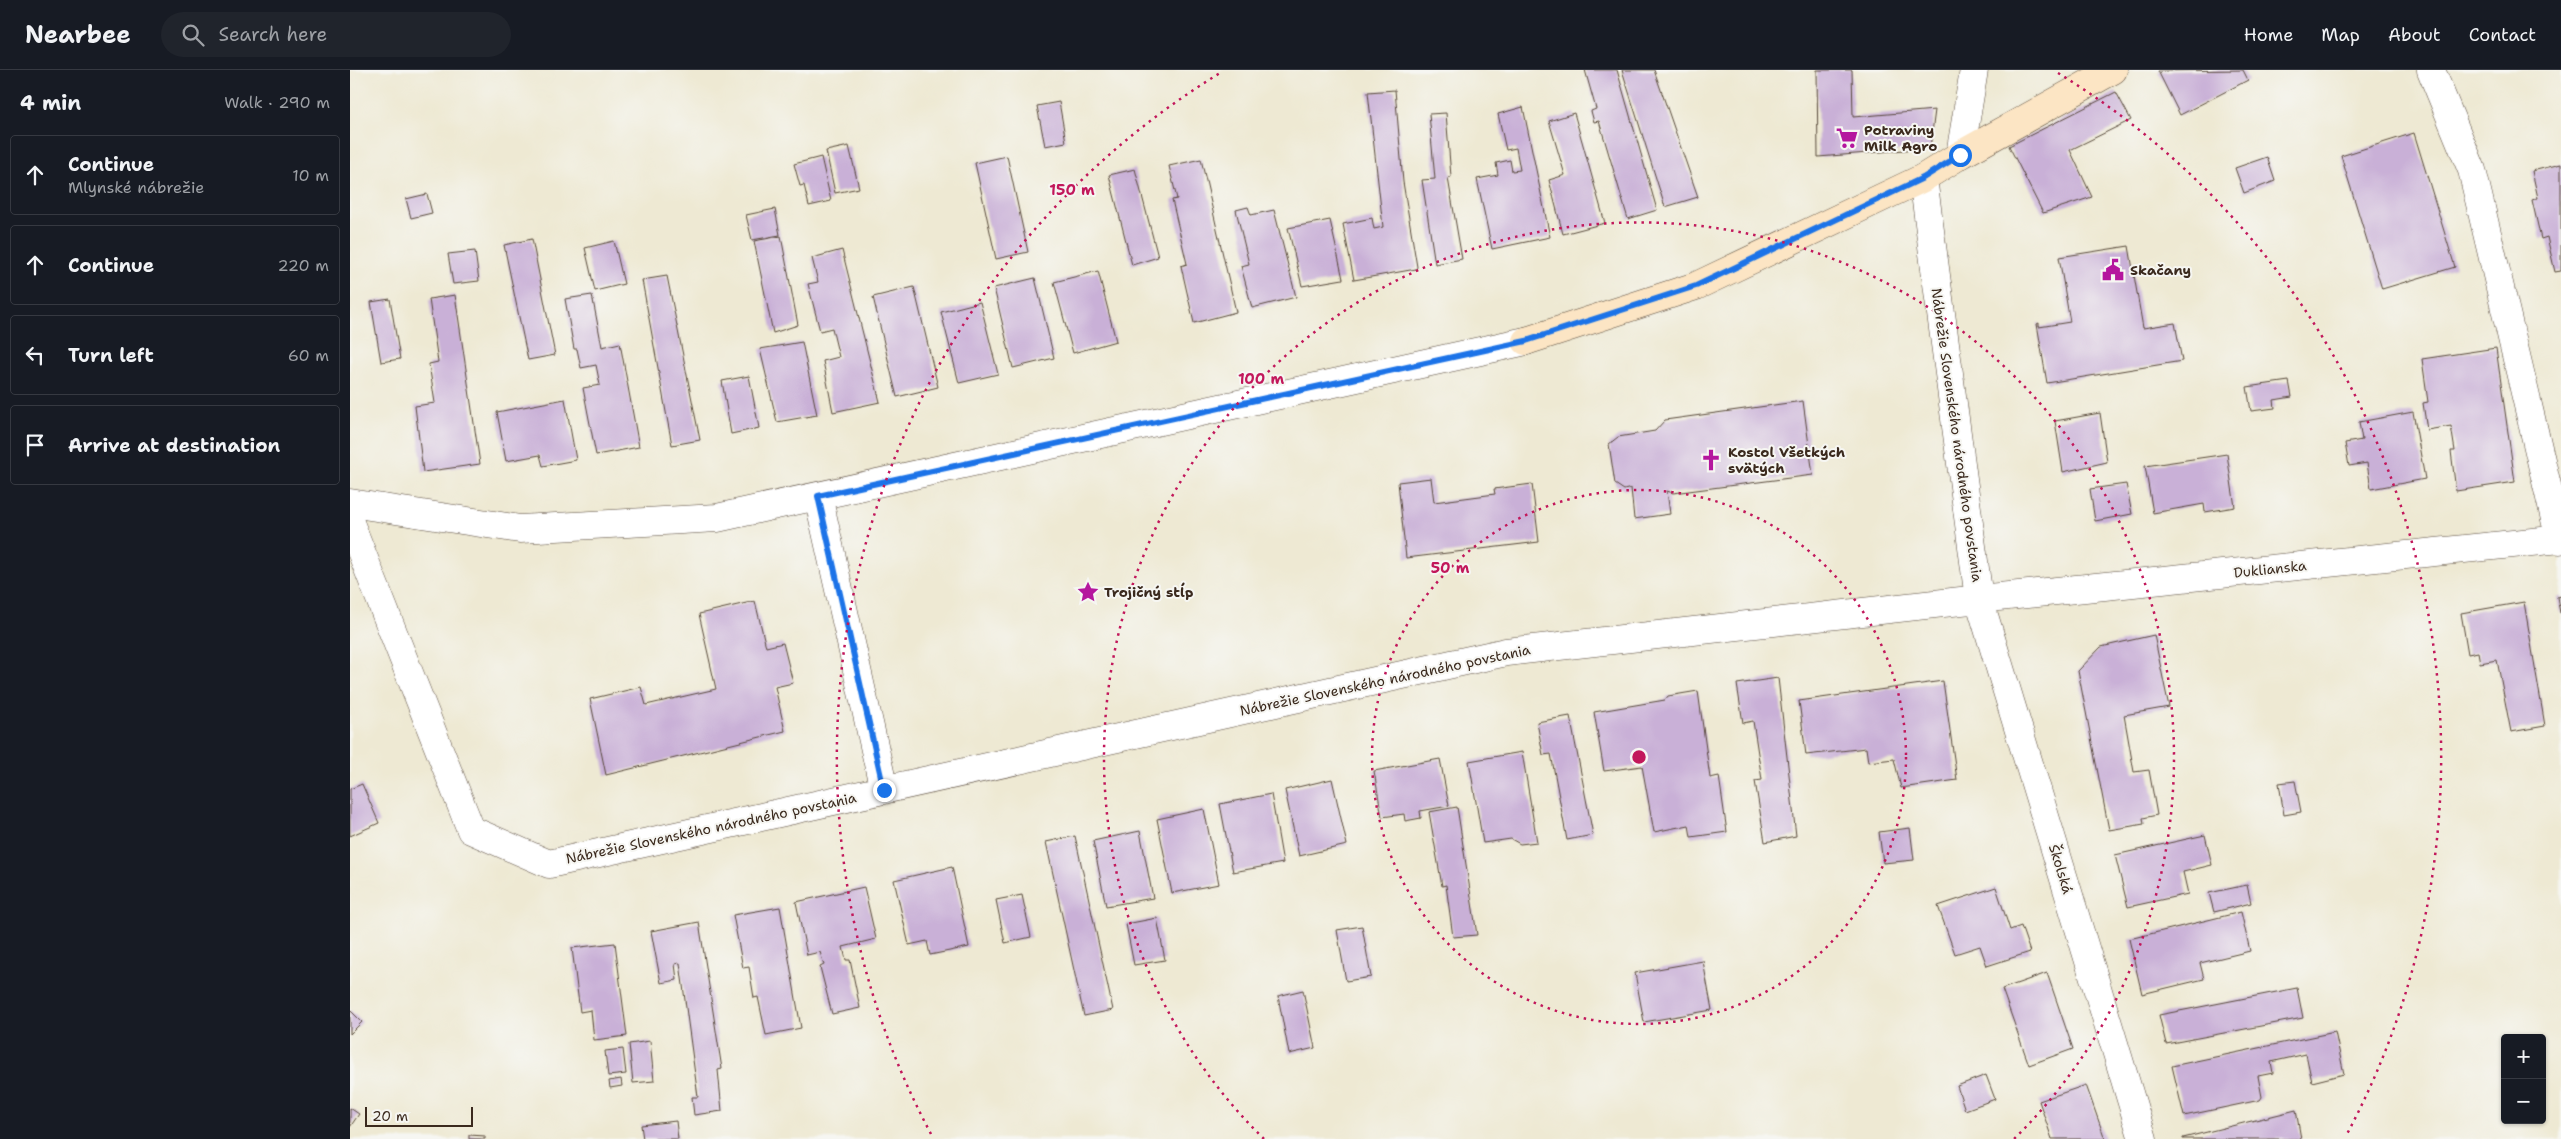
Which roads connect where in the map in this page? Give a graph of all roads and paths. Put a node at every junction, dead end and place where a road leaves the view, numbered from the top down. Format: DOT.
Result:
graph roads {
  1 [pos="1974,70"];
  2 [pos="2113,70"];
  3 [pos="2431,70"];
  4 [pos="1960,155"];
  5 [pos="1923,178"];
  6 [pos="818,496"];
  7 [pos="350,504"];
  8 [pos="350,523"];
  9 [pos="2561,540"];
  10 [pos="1979,599"];
  11 [pos="884,790"];
  12 [pos="2143,1139"];
  1 -- 4 [label="street"];
  2 -- 4 [label="street"];
  3 -- 9 [label="street"];
  4 -- 5 [label="street"];
  5 -- 6 [label="street"];
  5 -- 10 [label="street, Nábrežie Slovenského národného povstania"];
  6 -- 7 [label="street"];
  6 -- 11 [label="street"];
  8 -- 11 [label="street, Nábrežie Slovenského národného povstania"];
  9 -- 10 [label="street, Duklianska"];
  10 -- 11 [label="street, Nábrežie Slovenského národného povstania"];
  10 -- 12 [label="street, Školská"];
}
